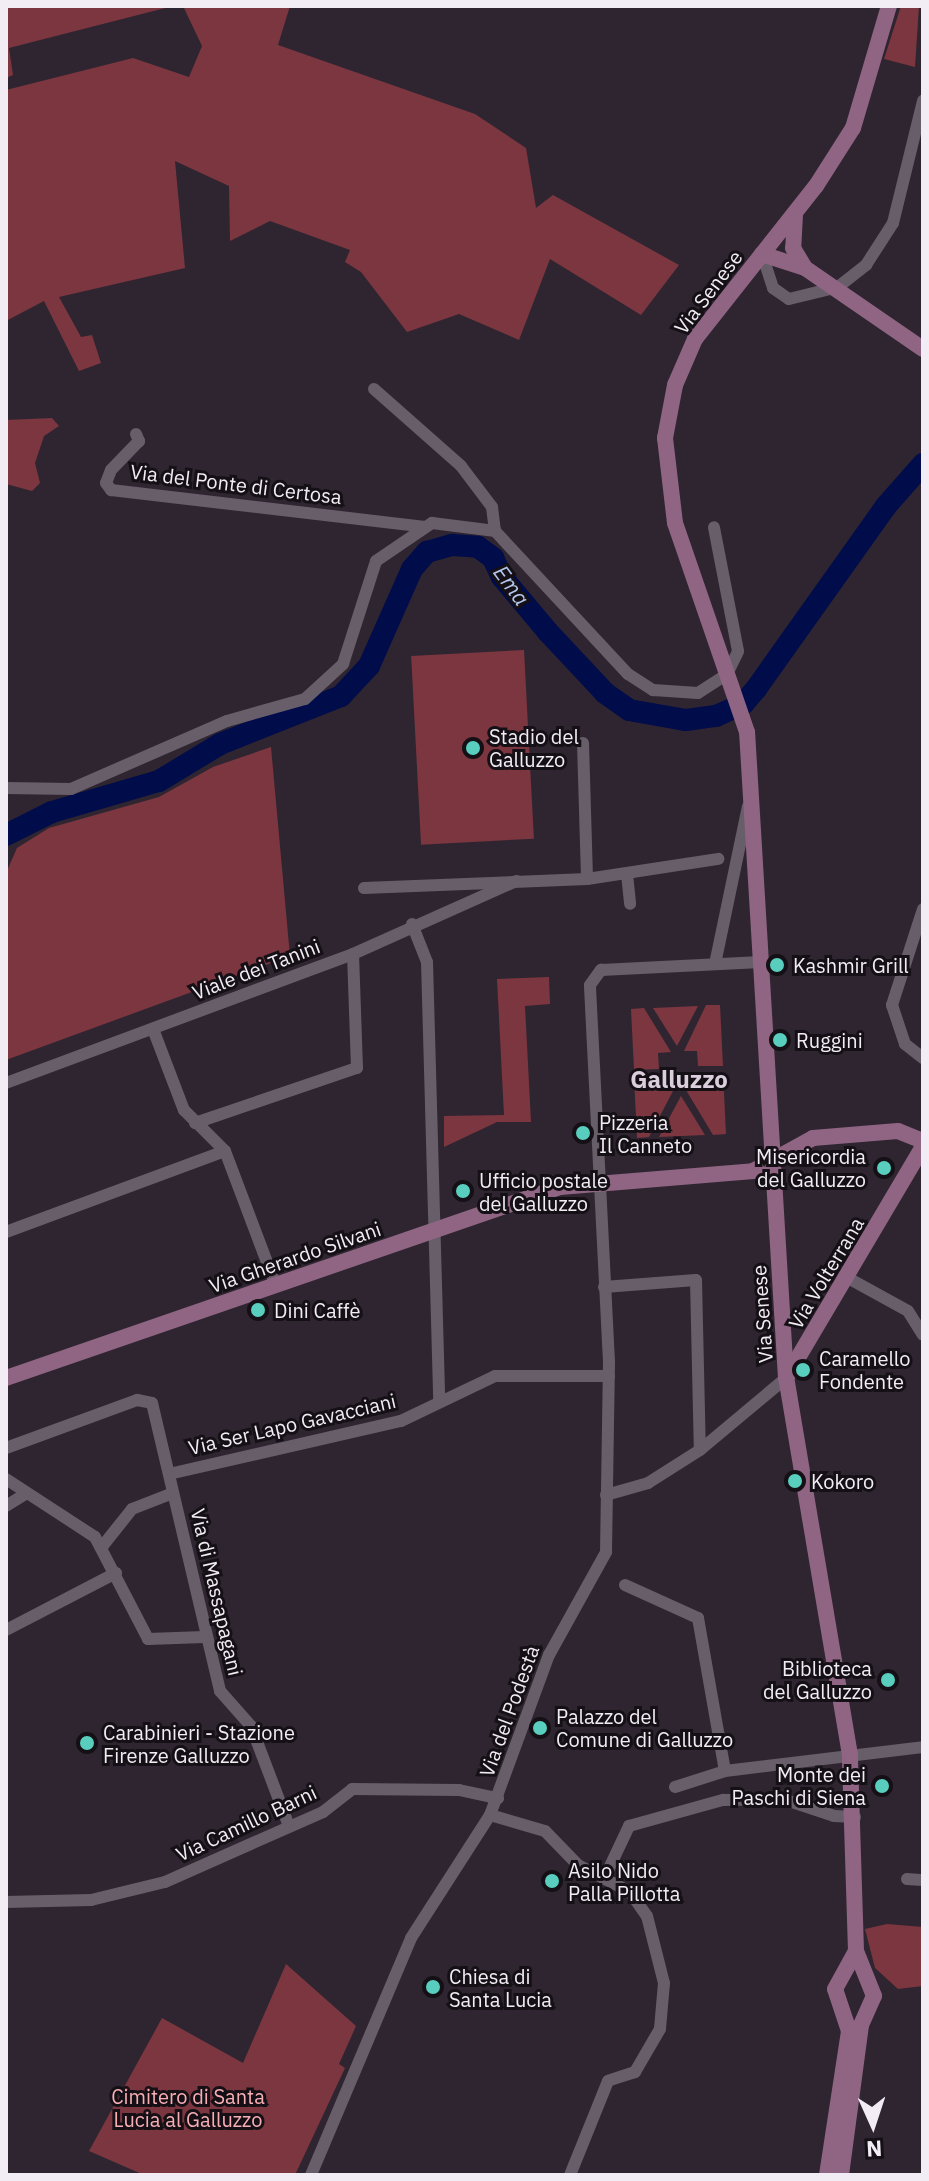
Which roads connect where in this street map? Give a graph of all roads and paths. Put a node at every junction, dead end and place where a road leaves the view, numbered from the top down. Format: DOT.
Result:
graph roads {
  1 [pos="889,6"];
  2 [pos="923,101"];
  3 [pos="796,211"];
  4 [pos="762,254"];
  5 [pos="805,268"];
  6 [pos="838,287"];
  7 [pos="923,349"];
  8 [pos="374,389"];
  9 [pos="136,434"];
  10 [pos="425,527"];
  11 [pos="714,527"];
  12 [pos="495,531"];
  13 [pos="727,674"];
  14 [pos="583,743"];
  15 [pos="6,788"];
  16 [pos="751,795"];
  17 [pos="718,859"];
  18 [pos="627,874"];
  19 [pos="587,879"];
  20 [pos="516,881"];
  21 [pos="364,888"];
  22 [pos="630,904"];
  23 [pos="923,909"];
  24 [pos="412,924"];
  25 [pos="353,954"];
  26 [pos="761,962"];
  27 [pos="715,964"];
  28 [pos="153,1029"];
  29 [pos="923,1058"];
  30 [pos="6,1083"];
  31 [pos="195,1123"];
  32 [pos="923,1144"];
  33 [pos="225,1151"];
  34 [pos="771,1161"];
  35 [pos="600,1182"];
  36 [pos="435,1228"];
  37 [pos="6,1232"];
  38 [pos="848,1278"];
  39 [pos="276,1286"];
  40 [pos="604,1287"];
  41 [pos="923,1335"];
  42 [pos="609,1376"];
  43 [pos="6,1378"];
  44 [pos="786,1378"];
  45 [pos="439,1400"];
  46 [pos="7,1448"];
  47 [pos="700,1450"];
  48 [pos="169,1474"];
  49 [pos="6,1479"];
  50 [pos="173,1493"];
  51 [pos="25,1494"];
  52 [pos="606,1495"];
  53 [pos="6,1506"];
  54 [pos="101,1548"];
  55 [pos="116,1573"];
  56 [pos="625,1585"];
  57 [pos="6,1630"];
  58 [pos="204,1637"];
  59 [pos="923,1747"];
  60 [pos="850,1755"];
  61 [pos="725,1771"];
  62 [pos="675,1787"];
  63 [pos="498,1798"];
  64 [pos="490,1815"];
  65 [pos="855,1817"];
  66 [pos="289,1826"];
  67 [pos="604,1879"];
  68 [pos="907,1879"];
  69 [pos="923,1880"];
  70 [pos="6,1902"];
  71 [pos="856,1951"];
  72 [pos="845,1975"];
  73 [pos="868,1978"];
  74 [pos="842,2008"];
  75 [pos="865,2009"];
  76 [pos="311,2175"];
  77 [pos="570,2175"];
  78 [pos="827,2175"];
  79 [pos="841,2175"];
  1 -- 3 [label="main road, Via Senese"];
  2 -- 6 [label="street"];
  3 -- 4 [label="main road, Via Senese"];
  3 -- 5 [label="main road"];
  4 -- 5 [label="main road"];
  4 -- 6 [label="street"];
  4 -- 13 [label="main road, Via Senese"];
  5 -- 6 [label="main road"];
  6 -- 7 [label="main road"];
  8 -- 12 [label="street"];
  9 -- 10 [label="street, Via del Ponte di Certosa"];
  10 -- 12 [label="street, Via del Ponte di Certosa"];
  10 -- 15 [label="street"];
  11 -- 13 [label="street"];
  12 -- 13 [label="street"];
  13 -- 16 [label="main road, Via Senese"];
  14 -- 19 [label="street"];
  16 -- 26 [label="main road, Via Senese"];
  16 -- 27 [label="street"];
  17 -- 18 [label="street"];
  18 -- 19 [label="street"];
  18 -- 22 [label="street"];
  19 -- 20 [label="street"];
  20 -- 21 [label="street"];
  20 -- 24 [label="street, Viale dei Tanini"];
  23 -- 29 [label="street"];
  24 -- 25 [label="street, Viale dei Tanini"];
  24 -- 36 [label="street"];
  25 -- 28 [label="street, Viale dei Tanini"];
  25 -- 31 [label="street"];
  26 -- 27 [label="street"];
  26 -- 34 [label="main road, Via Senese"];
  27 -- 35 [label="street, Via del Podestà"];
  28 -- 30 [label="street, Viale dei Tanini"];
  28 -- 31 [label="street"];
  31 -- 33 [label="street"];
  32 -- 34 [label="main road, Via Gherardo Silvani"];
  32 -- 38 [label="main road, Via Volterrana"];
  33 -- 37 [label="street"];
  33 -- 39 [label="street"];
  34 -- 35 [label="main road, Via Gherardo Silvani"];
  34 -- 44 [label="main road, Via Senese"];
  35 -- 36 [label="main road, Via Gherardo Silvani"];
  35 -- 40 [label="street, Via del Podestà"];
  36 -- 39 [label="main road, Via Gherardo Silvani"];
  36 -- 45 [label="street"];
  38 -- 41 [label="street"];
  38 -- 44 [label="main road, Via Volterrana"];
  39 -- 43 [label="main road, Via Gherardo Silvani"];
  40 -- 42 [label="street, Via del Podestà"];
  40 -- 47 [label="street"];
  42 -- 45 [label="street, Via Ser Lapo Gavacciani"];
  42 -- 52 [label="street, Via del Podestà"];
  44 -- 47 [label="street"];
  44 -- 60 [label="main road, Via Senese"];
  45 -- 48 [label="street, Via Ser Lapo Gavacciani"];
  46 -- 48 [label="street, Via di Massapagani"];
  47 -- 52 [label="street"];
  48 -- 50 [label="street, Via di Massapagani"];
  49 -- 51 [label="street"];
  50 -- 54 [label="street, Via di Massapagani"];
  50 -- 58 [label="street, Via di Massapagani"];
  51 -- 53 [label="street"];
  51 -- 54 [label="street"];
  52 -- 63 [label="street, Via del Podestà"];
  54 -- 55 [label="street"];
  55 -- 57 [label="street"];
  55 -- 58 [label="street"];
  56 -- 61 [label="street"];
  58 -- 66 [label="street, Via di Massapagani"];
  59 -- 60 [label="street"];
  60 -- 61 [label="street"];
  60 -- 65 [label="main road, Via Senese"];
  61 -- 62 [label="street"];
  63 -- 64 [label="street, Via del Podestà"];
  63 -- 66 [label="street, Via Camillo Barni"];
  64 -- 67 [label="street"];
  64 -- 76 [label="street, Via del Podestà"];
  65 -- 67 [label="street"];
  65 -- 71 [label="main road, Via Senese"];
  66 -- 70 [label="street, Via Camillo Barni"];
  67 -- 77 [label="street"];
  68 -- 69 [label="street"];
  71 -- 72 [label="main road, Via Senese"];
  71 -- 73 [label="main road, Via Senese"];
  72 -- 73 [label="main road"];
  72 -- 74 [label="main road, Via Senese"];
  73 -- 75 [label="main road, Via Senese"];
  74 -- 75 [label="main road"];
  74 -- 78 [label="main road, Via Senese"];
  75 -- 79 [label="main road, Via Senese"];
}
